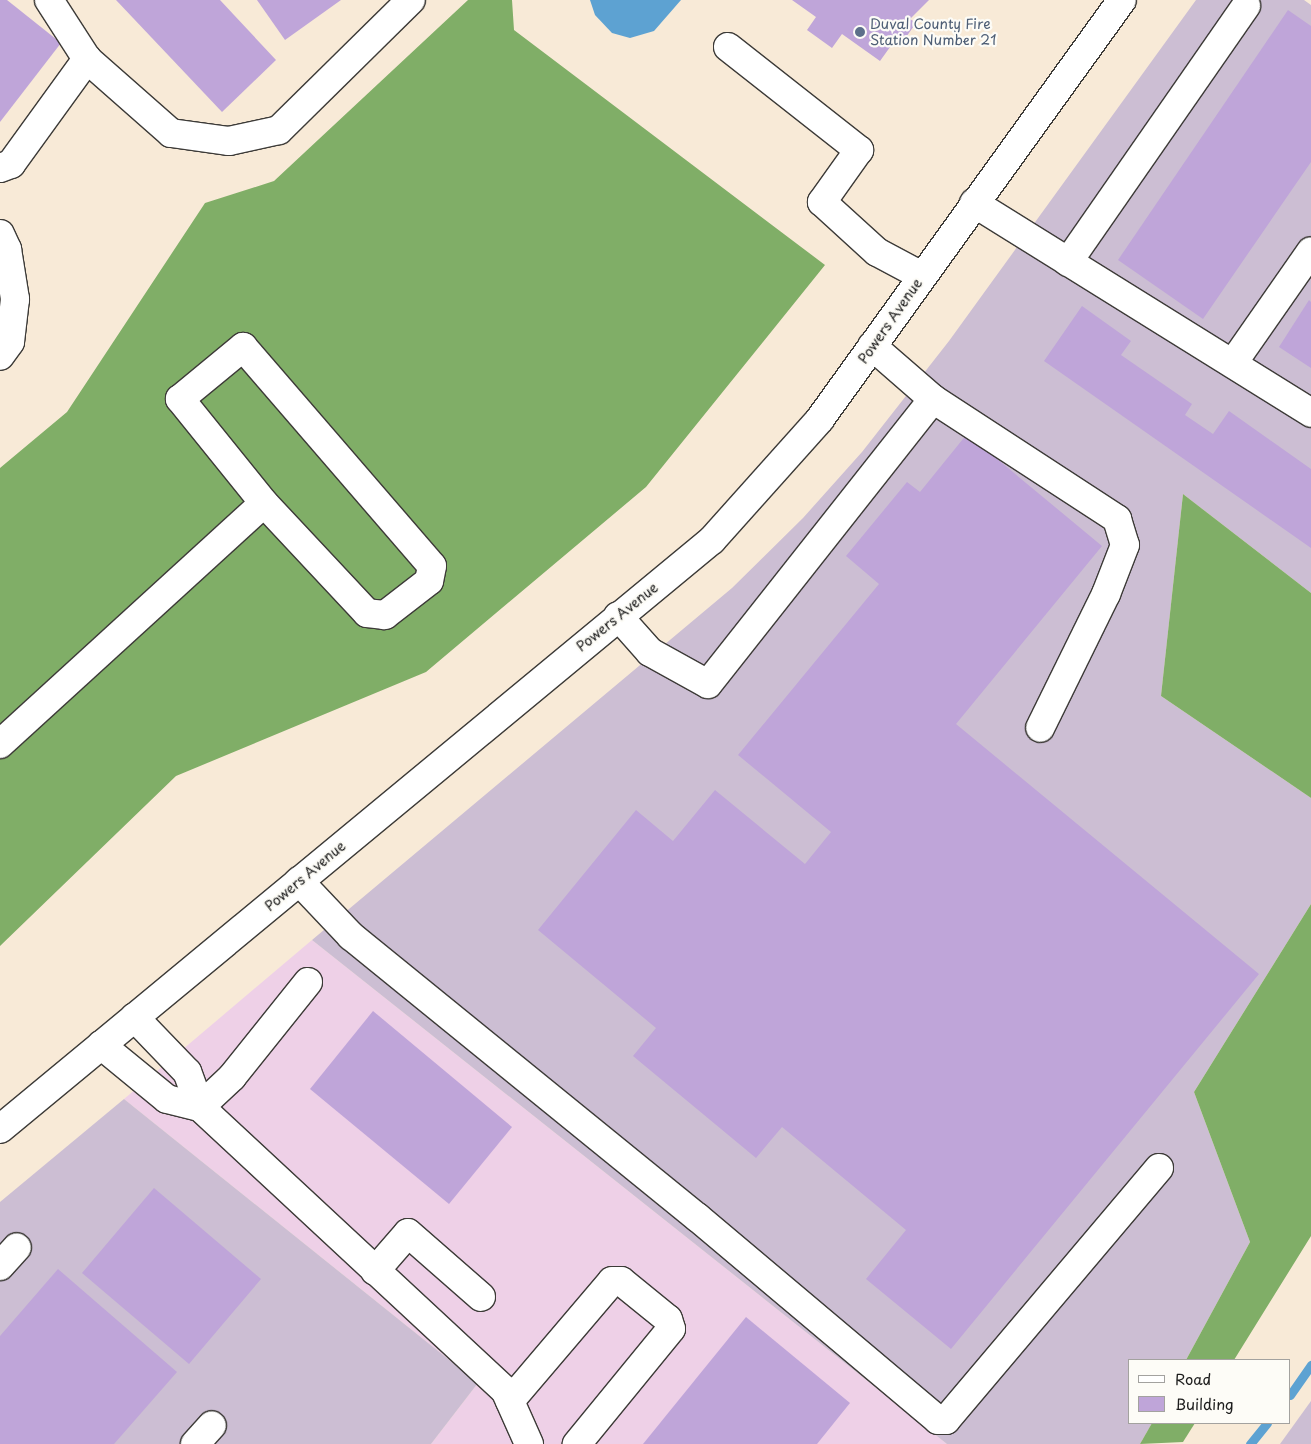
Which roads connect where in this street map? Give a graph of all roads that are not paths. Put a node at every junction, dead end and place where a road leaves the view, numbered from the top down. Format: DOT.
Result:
graph roads {
  1 [pos="50,0"];
  2 [pos="411,0"];
  3 [pos="1122,0"];
  4 [pos="1246,6"];
  5 [pos="728,47"];
  6 [pos="86,59"];
  7 [pos="0,168"];
  8 [pos="974,203"];
  9 [pos="0,234"];
  10 [pos="1068,262"];
  11 [pos="1307,264"];
  12 [pos="922,276"];
  13 [pos="872,346"];
  14 [pos="0,356"];
  15 [pos="1232,364"];
  16 [pos="933,399"];
  17 [pos="1311,413"];
  18 [pos="264,503"];
  19 [pos="618,616"];
  20 [pos="1040,728"];
  21 [pos="0,744"];
  22 [pos="299,882"];
  23 [pos="308,982"];
  24 [pos="134,1017"];
  25 [pos="101,1044"];
  26 [pos="200,1107"];
  27 [pos="0,1129"];
  28 [pos="1159,1168"];
  29 [pos="375,1272"];
  30 [pos="481,1297"];
  31 [pos="510,1401"];
  32 [pos="528,1444"];
  33 [pos="577,1444"];
  1 -- 6 [label="street"];
  2 -- 6 [label="street"];
  3 -- 8 [label="street, Powers Avenue"];
  4 -- 10 [label="street"];
  5 -- 12 [label="street"];
  6 -- 7 [label="street"];
  8 -- 10 [label="street"];
  8 -- 12 [label="street, Powers Avenue"];
  9 -- 14 [label="street"];
  10 -- 15 [label="street"];
  11 -- 15 [label="street"];
  12 -- 13 [label="street, Powers Avenue"];
  13 -- 16 [label="street"];
  13 -- 19 [label="street, Powers Avenue"];
  15 -- 17 [label="street"];
  16 -- 19 [label="street"];
  16 -- 20 [label="street"];
  18 -- 18 [label="street"];
  18 -- 21 [label="street"];
  19 -- 22 [label="street, Powers Avenue"];
  22 -- 24 [label="street, Powers Avenue"];
  22 -- 28 [label="street"];
  23 -- 26 [label="street"];
  24 -- 25 [label="street, Powers Avenue"];
  24 -- 26 [label="street"];
  25 -- 26 [label="street"];
  25 -- 27 [label="street, Powers Avenue"];
  26 -- 29 [label="street"];
  29 -- 30 [label="street"];
  29 -- 31 [label="street"];
  31 -- 32 [label="street"];
  31 -- 33 [label="street"];
}
